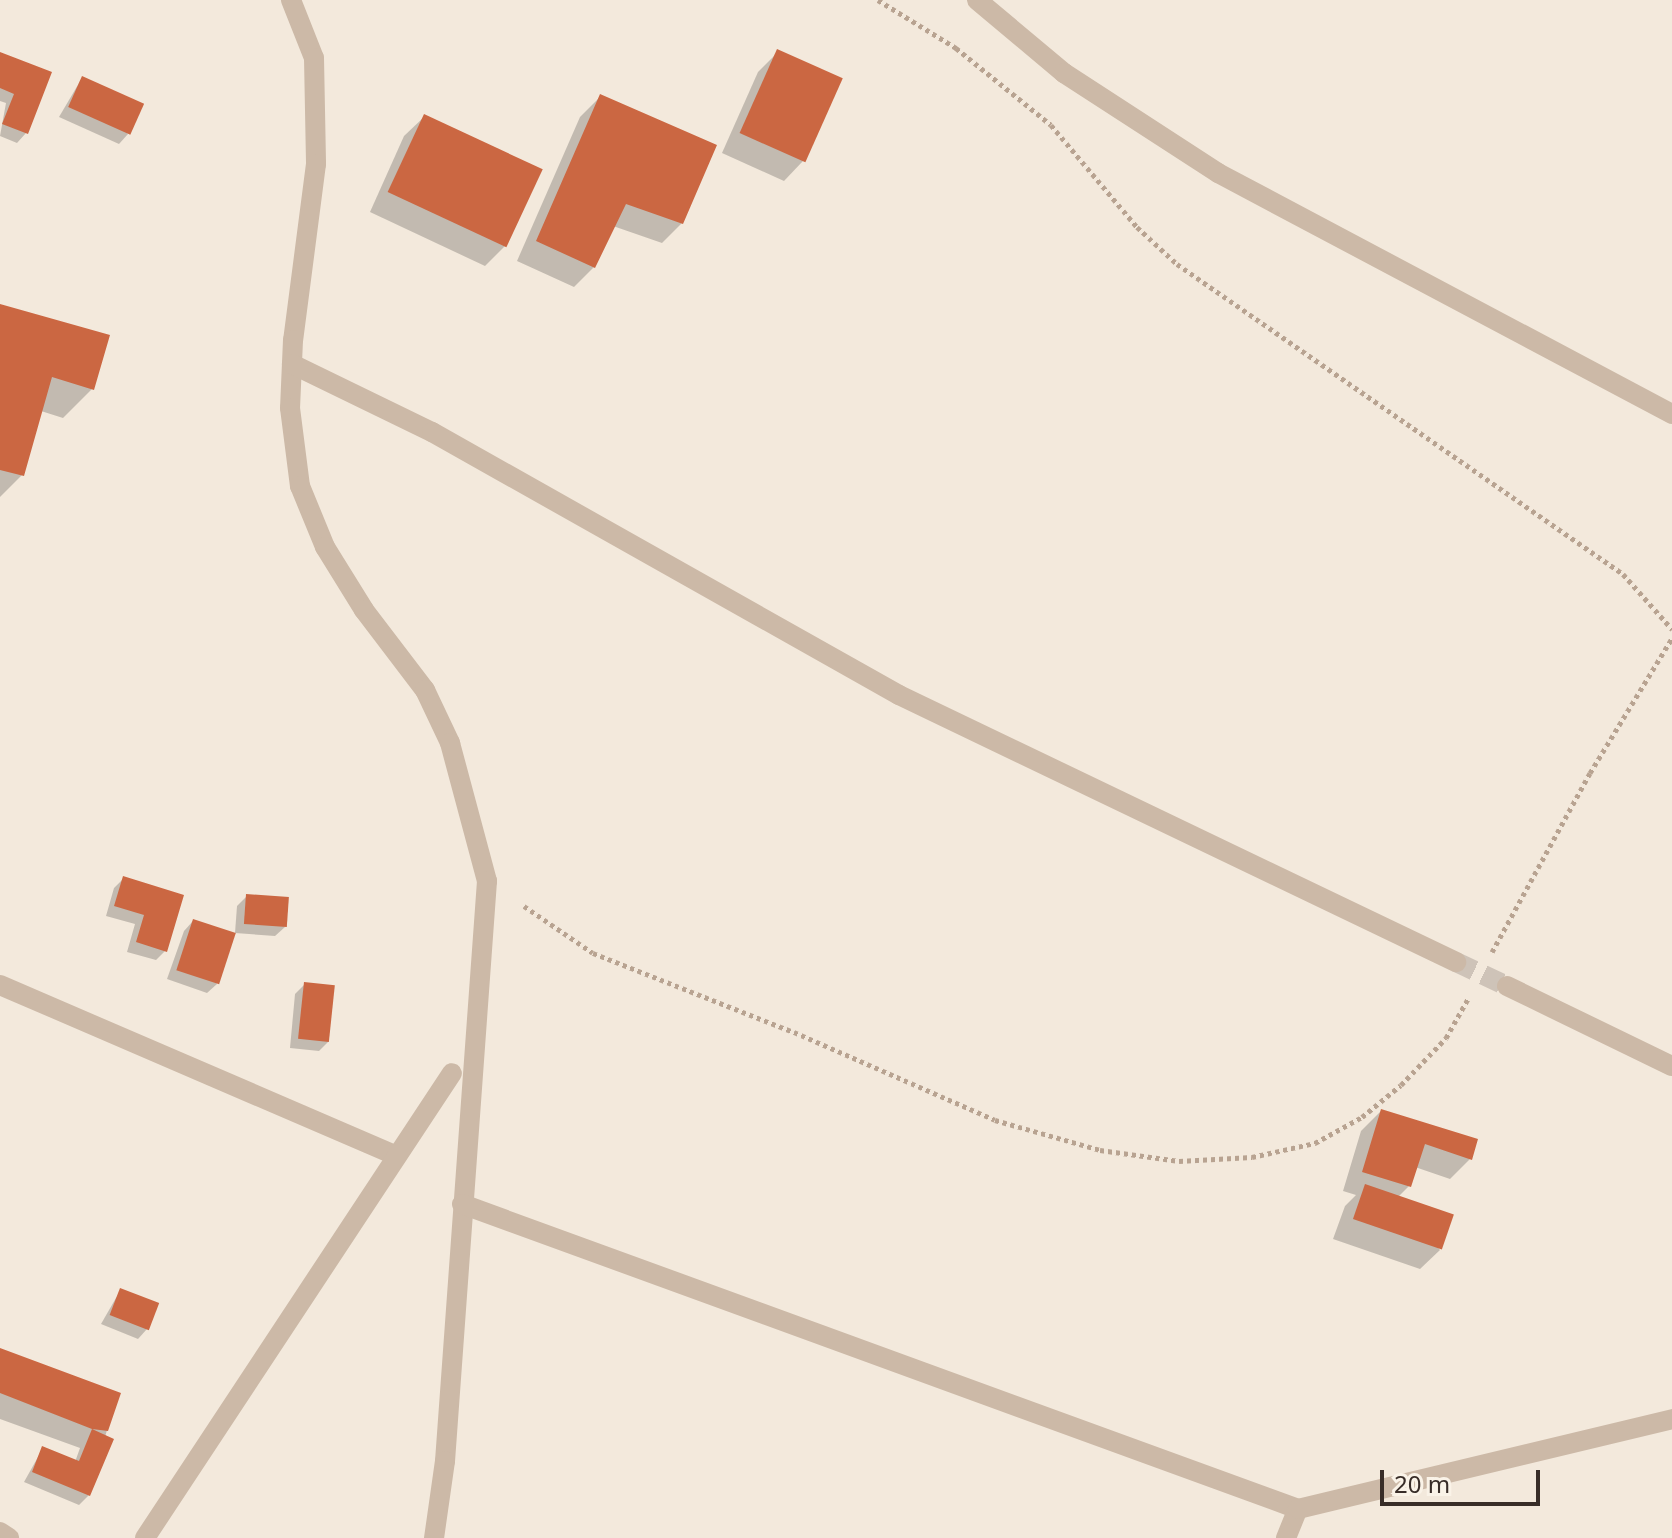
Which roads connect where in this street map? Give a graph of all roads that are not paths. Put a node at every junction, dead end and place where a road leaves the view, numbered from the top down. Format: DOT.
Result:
graph roads {
  1 [pos="291,0"];
  2 [pos="977,0"];
  3 [pos="292,364"];
  4 [pos="1672,414"];
  5 [pos="1456,962"];
  6 [pos="0,985"];
  7 [pos="1507,986"];
  8 [pos="1672,1066"];
  9 [pos="452,1073"];
  10 [pos="397,1156"];
  11 [pos="462,1204"];
  12 [pos="1672,1419"];
  13 [pos="1298,1509"];
  14 [pos="0,1532"];
  15 [pos="9,1538"];
  16 [pos="145,1538"];
  17 [pos="434,1538"];
  18 [pos="1286,1538"];
  1 -- 3 [label="street"];
  2 -- 4 [label="street"];
  3 -- 5 [label="street"];
  3 -- 11 [label="street"];
  6 -- 10 [label="street"];
  7 -- 8 [label="street"];
  9 -- 10 [label="street"];
  10 -- 16 [label="street"];
  11 -- 13 [label="street"];
  11 -- 17 [label="street"];
  12 -- 13 [label="street"];
  13 -- 18 [label="street"];
  14 -- 15 [label="street"];
}
